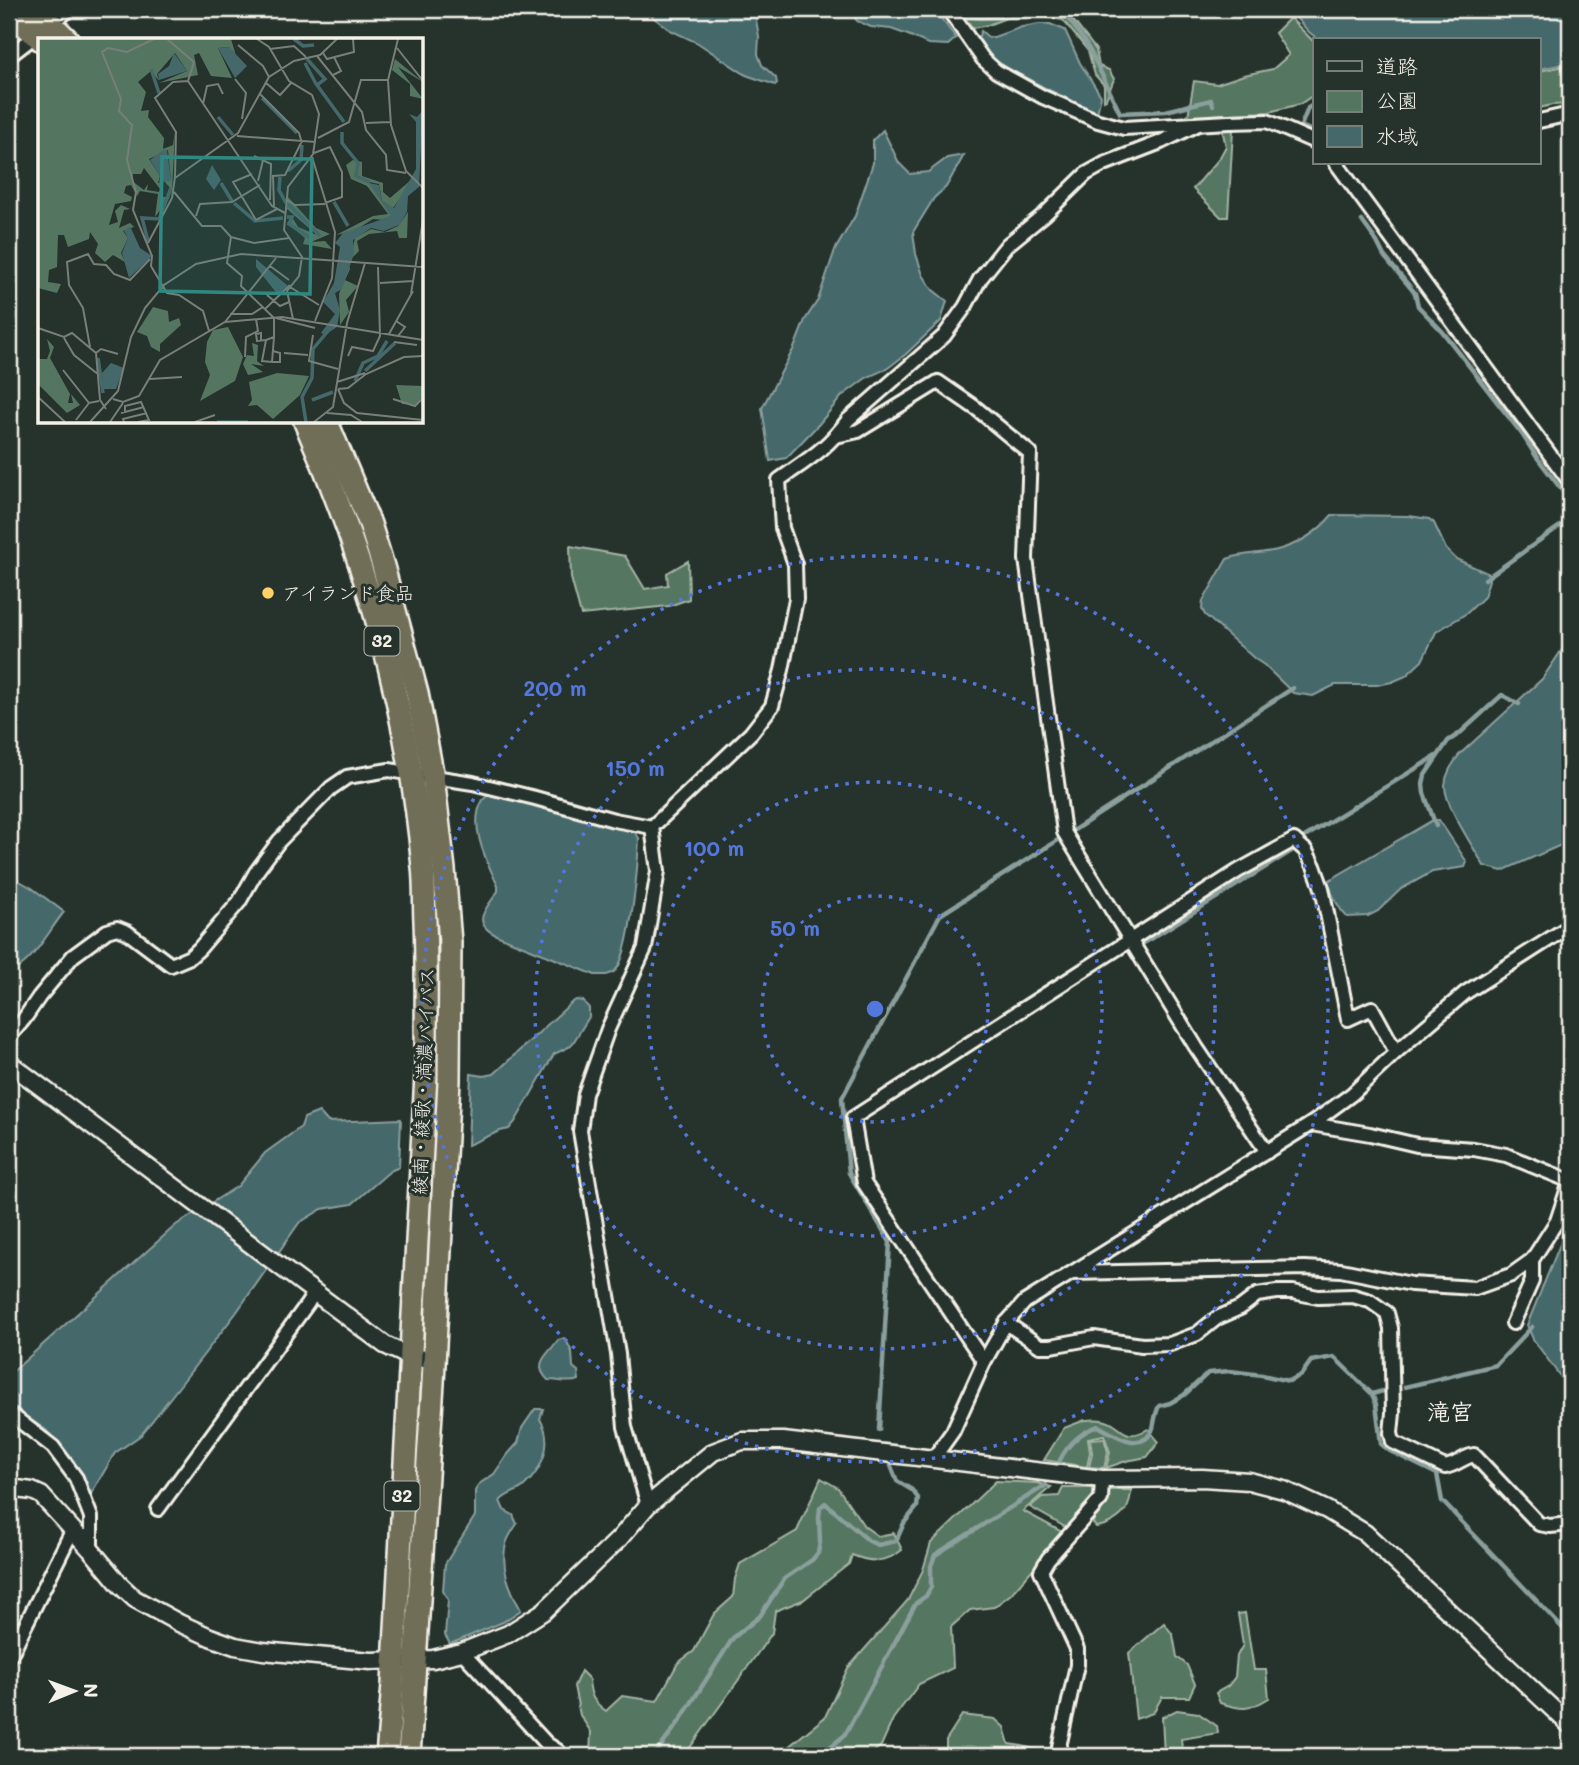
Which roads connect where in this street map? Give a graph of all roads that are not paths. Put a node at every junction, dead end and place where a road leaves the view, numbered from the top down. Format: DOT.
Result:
graph roads {
  1 [pos="70,9"];
  2 [pos="948,9"];
  3 [pos="9,11"];
  4 [pos="41,27"];
  5 [pos="64,38"];
  6 [pos="9,56"];
  7 [pos="1570,114"];
  8 [pos="1540,121"];
  9 [pos="1198,124"];
  10 [pos="1313,141"];
  11 [pos="1337,164"];
  12 [pos="305,424"];
  13 [pos="328,424"];
  14 [pos="836,436"];
  15 [pos="1570,482"];
  16 [pos="422,775"];
  17 [pos="652,827"];
  18 [pos="1570,926"];
  19 [pos="1131,940"];
  20 [pos="9,1037"];
  21 [pos="1396,1052"];
  22 [pos="9,1063"];
  23 [pos="1311,1124"];
  24 [pos="1267,1152"];
  25 [pos="1570,1182"];
  26 [pos="1532,1260"];
  27 [pos="1071,1273"];
  28 [pos="314,1292"];
  29 [pos="1006,1323"];
  30 [pos="1513,1323"];
  31 [pos="410,1357"];
  32 [pos="434,1360"];
  33 [pos="984,1362"];
  34 [pos="9,1413"];
  35 [pos="933,1459"];
  36 [pos="1102,1479"];
  37 [pos="9,1488"];
  38 [pos="649,1505"];
  39 [pos="159,1509"];
  40 [pos="1570,1524"];
  41 [pos="73,1529"];
  42 [pos="91,1550"];
  43 [pos="462,1652"];
  44 [pos="9,1658"];
  45 [pos="415,1660"];
  46 [pos="394,1661"];
  47 [pos="1570,1725"];
  48 [pos="558,1751"];
  49 [pos="387,1756"];
  50 [pos="409,1756"];
  51 [pos="1057,1756"];
  1 -- 4 [label="street"];
  2 -- 9 [label="street"];
  3 -- 4 [label="highway"];
  4 -- 5 [label="highway"];
  4 -- 6 [label="street"];
  7 -- 8 [label="street"];
  9 -- 10 [label="street"];
  9 -- 14 [label="street"];
  11 -- 15 [label="street"];
  12 -- 16 [label="highway, 綾南・綾歌・満濃バイパス / 32"];
  13 -- 16 [label="highway, 綾南・綾歌・満濃バイパス / 32"];
  14 -- 17 [label="street"];
  14 -- 19 [label="street"];
  16 -- 17 [label="street"];
  16 -- 20 [label="street"];
  16 -- 31 [label="highway, 綾南・綾歌・満濃バイパス / 32"];
  16 -- 32 [label="highway, 綾南・綾歌・満濃バイパス / 32"];
  17 -- 38 [label="street"];
  18 -- 21 [label="street"];
  19 -- 21 [label="street"];
  19 -- 24 [label="street"];
  19 -- 33 [label="street"];
  21 -- 23 [label="street"];
  22 -- 28 [label="street"];
  23 -- 24 [label="street"];
  23 -- 25 [label="street"];
  24 -- 27 [label="street"];
  25 -- 26 [label="street"];
  26 -- 27 [label="street"];
  26 -- 30 [label="street"];
  27 -- 29 [label="street"];
  28 -- 31 [label="street"];
  28 -- 39 [label="street"];
  29 -- 33 [label="street"];
  29 -- 40 [label="street"];
  31 -- 32 [label="street"];
  31 -- 46 [label="highway, 綾南・綾歌・満濃バイパス / 32"];
  32 -- 45 [label="highway, 綾南・綾歌・満濃バイパス / 32"];
  33 -- 35 [label="street"];
  34 -- 42 [label="street"];
  35 -- 36 [label="street"];
  35 -- 38 [label="street"];
  36 -- 47 [label="street"];
  36 -- 51 [label="street"];
  37 -- 41 [label="street"];
  38 -- 43 [label="street"];
  41 -- 42 [label="street"];
  41 -- 44 [label="street"];
  42 -- 46 [label="street"];
  43 -- 45 [label="street"];
  43 -- 48 [label="street"];
  45 -- 46 [label="street"];
  45 -- 50 [label="highway, 綾南・綾歌・満濃バイパス / 32"];
  46 -- 49 [label="highway, 綾南・綾歌・満濃バイパス / 32"];
}
